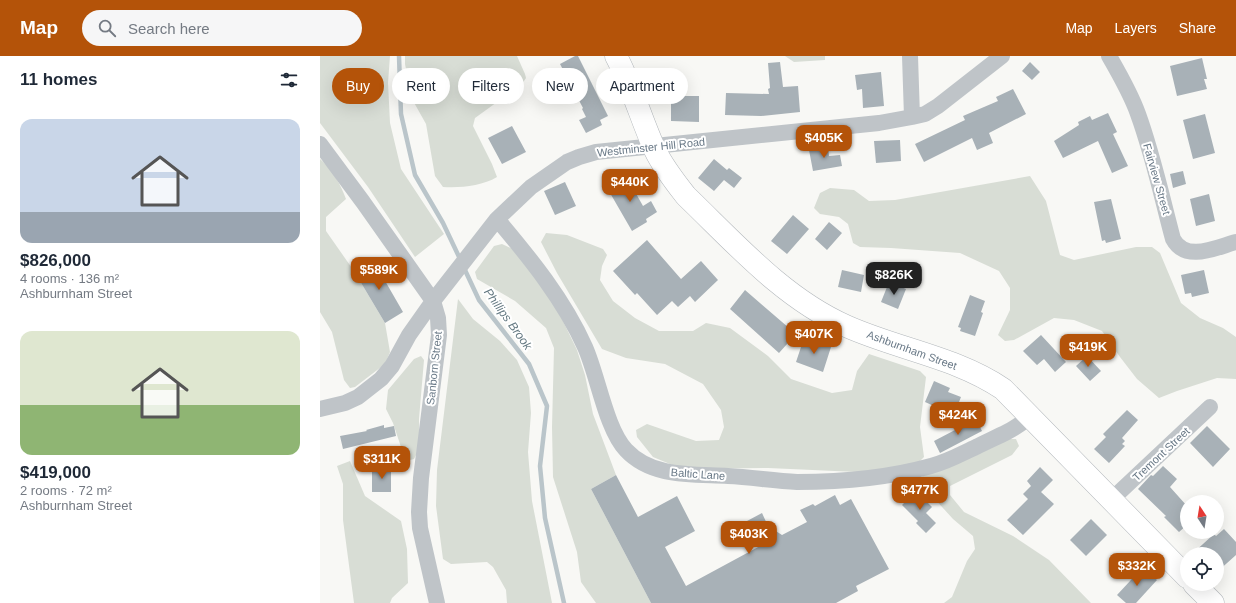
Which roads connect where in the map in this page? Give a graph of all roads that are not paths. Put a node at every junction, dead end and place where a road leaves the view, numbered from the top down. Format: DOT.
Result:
graph roads {
  1 [pos="616,56"];
  2 [pos="910,56"];
  3 [pos="1002,56"];
  4 [pos="1109,56"];
  5 [pos="912,117"];
  6 [pos="320,144"];
  7 [pos="654,147"];
  8 [pos="497,219"];
  9 [pos="1236,242"];
  10 [pos="433,301"];
  11 [pos="1210,407"];
  12 [pos="320,409"];
  13 [pos="1030,417"];
  14 [pos="1111,500"];
  15 [pos="1180,570"];
  16 [pos="1201,591"];
  17 [pos="437,603"];
  18 [pos="1213,603"];
  1 -- 7 [label="main road, Ashburnham Street"];
  2 -- 5 [label="street"];
  3 -- 5 [label="street, Westminster Hill Road"];
  4 -- 9 [label="street, Fairview Street"];
  5 -- 7 [label="street, Westminster Hill Road"];
  6 -- 10 [label="street, Sanborn Street"];
  7 -- 8 [label="street, Westminster Hill Road"];
  7 -- 13 [label="main road, Ashburnham Street"];
  8 -- 10 [label="street, Westminster Hill Road"];
  8 -- 13 [label="street, Baltic Lane"];
  10 -- 12 [label="street, Westminster Hill Road"];
  10 -- 17 [label="street, Sanborn Street"];
  11 -- 14 [label="street, Tremont Street"];
  13 -- 14 [label="main road, Ashburnham Street"];
  14 -- 15 [label="main road, Ashburnham Street"];
  16 -- 18 [label="main road"];
}
